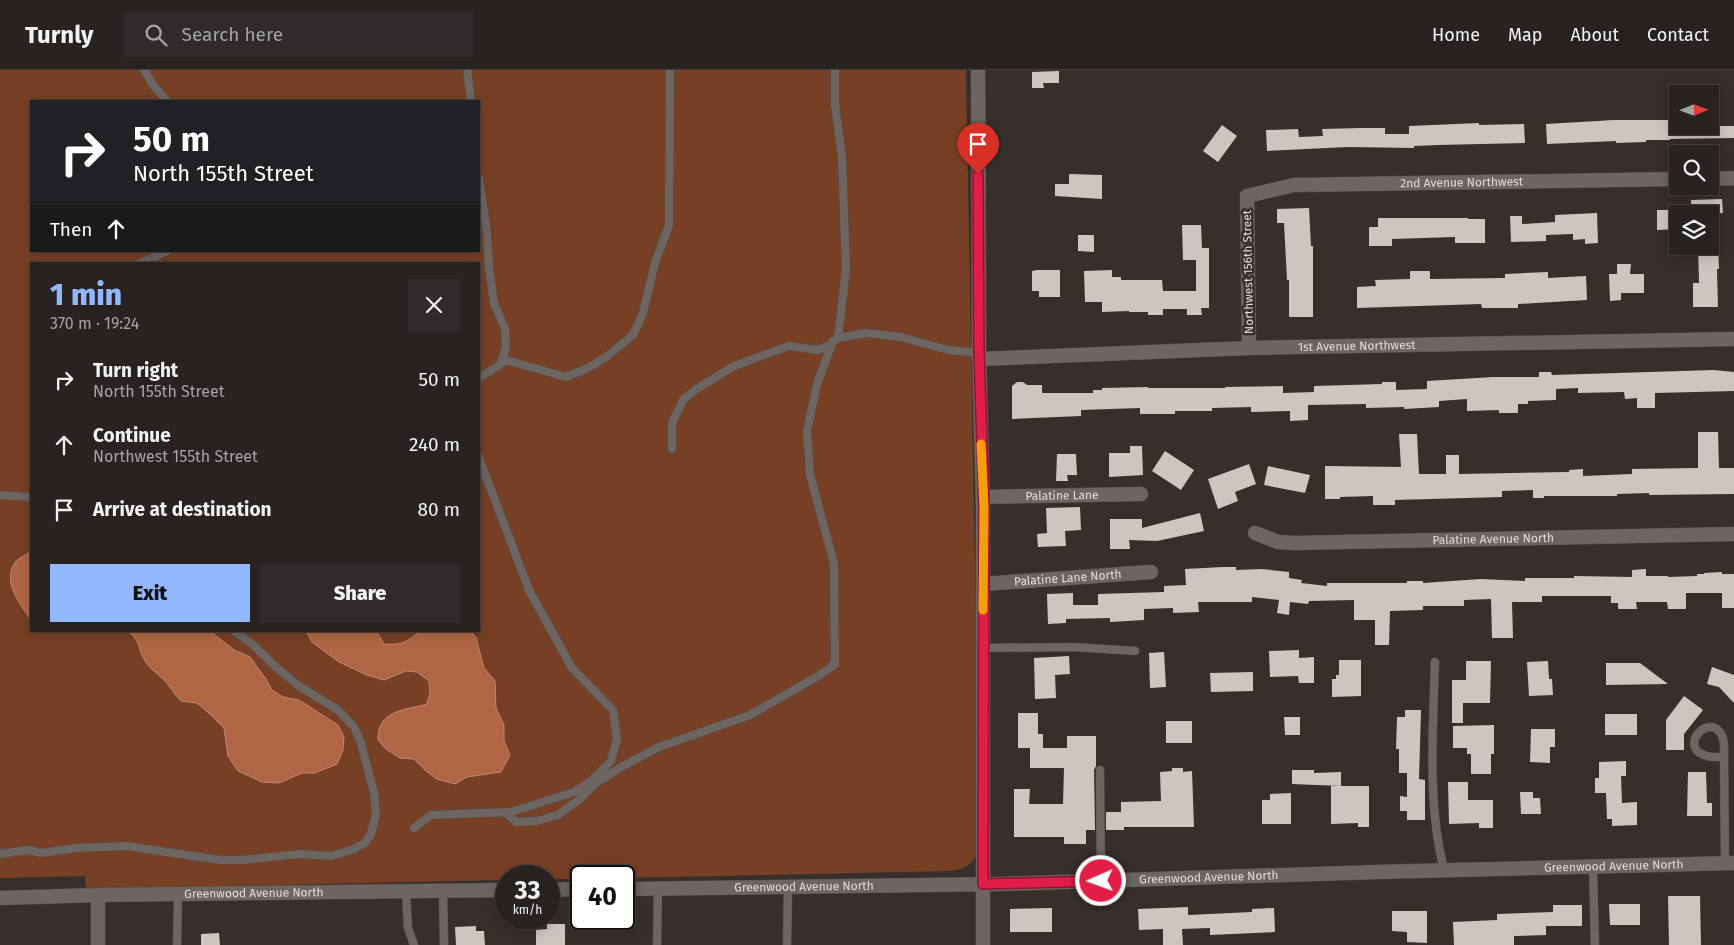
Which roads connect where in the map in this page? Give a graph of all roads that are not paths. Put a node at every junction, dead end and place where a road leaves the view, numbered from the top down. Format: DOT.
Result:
graph roads {
  1 [pos="144,70"];
  2 [pos="467,70"];
  3 [pos="670,70"];
  4 [pos="835,70"];
  5 [pos="978,70"];
  6 [pos="166,100"];
  7 [pos="471,100"];
  8 [pos="1734,178"];
  9 [pos="1669,179"];
  10 [pos="1719,179"];
  11 [pos="480,186"];
  12 [pos="1247,196"];
  13 [pos="165,252"];
  14 [pos="143,262"];
  15 [pos="1734,339"];
  16 [pos="836,340"];
  17 [pos="1249,348"];
  18 [pos="979,356"];
  19 [pos="502,359"];
  20 [pos="480,377"];
  21 [pos="672,449"];
  22 [pos="480,461"];
  23 [pos="1141,494"];
  24 [pos="0,495"];
  25 [pos="30,496"];
  26 [pos="983,497"];
  27 [pos="1255,533"];
  28 [pos="1734,534"];
  29 [pos="1151,572"];
  30 [pos="983,584"];
  31 [pos="235,632"];
  32 [pos="983,648"];
  33 [pos="1136,651"];
  34 [pos="1435,662"];
  35 [pos="1724,756"];
  36 [pos="1100,770"];
  37 [pos="505,812"];
  38 [pos="414,828"];
  39 [pos="0,854"];
  40 [pos="1730,863"];
  41 [pos="1593,867"];
  42 [pos="1444,870"];
  43 [pos="1101,881"];
  44 [pos="983,884"];
  45 [pos="788,887"];
  46 [pos="658,888"];
  47 [pos="635,889"];
  48 [pos="495,890"];
  49 [pos="443,891"];
  50 [pos="406,892"];
  51 [pos="178,894"];
  52 [pos="98,895"];
  53 [pos="0,898"];
  54 [pos="98,945"];
  55 [pos="177,945"];
  56 [pos="414,945"];
  57 [pos="444,945"];
  58 [pos="657,945"];
  59 [pos="787,945"];
  60 [pos="983,945"];
  61 [pos="1595,945"];
  1 -- 6 [label="lane"];
  2 -- 7 [label="lane"];
  3 -- 19 [label="lane"];
  4 -- 16 [label="lane"];
  5 -- 18 [label="street"];
  8 -- 10 [label="street"];
  9 -- 12 [label="street, 2nd Avenue Northwest"];
  11 -- 19 [label="lane"];
  12 -- 17 [label="street, Northwest 156th Street"];
  13 -- 14 [label="lane"];
  15 -- 17 [label="street, 1st Avenue Northwest"];
  16 -- 18 [label="lane"];
  16 -- 21 [label="lane"];
  16 -- 37 [label="lane"];
  17 -- 18 [label="street, 1st Avenue Northwest"];
  18 -- 26 [label="street"];
  19 -- 20 [label="lane"];
  22 -- 37 [label="lane"];
  23 -- 26 [label="street, Palatine Lane"];
  24 -- 25 [label="lane"];
  26 -- 30 [label="street"];
  27 -- 28 [label="street, Palatine Avenue North"];
  29 -- 30 [label="street, Palatine Lane North"];
  30 -- 32 [label="street"];
  31 -- 39 [label="lane"];
  32 -- 33 [label="lane"];
  32 -- 44 [label="street"];
  34 -- 42 [label="lane"];
  35 -- 35 [label="lane"];
  35 -- 40 [label="lane"];
  36 -- 43 [label="lane"];
  37 -- 38 [label="lane"];
  40 -- 41 [label="street, Greenwood Avenue North"];
  41 -- 42 [label="street, Greenwood Avenue North"];
  41 -- 61 [label="lane"];
  42 -- 43 [label="street, Greenwood Avenue North"];
  43 -- 44 [label="street, Greenwood Avenue North"];
  44 -- 45 [label="street, Greenwood Avenue North"];
  44 -- 60 [label="street"];
  45 -- 46 [label="street, Greenwood Avenue North"];
  45 -- 59 [label="lane"];
  46 -- 47 [label="street, Greenwood Avenue North"];
  46 -- 58 [label="lane"];
  48 -- 49 [label="street, Greenwood Avenue North"];
  49 -- 50 [label="street, Greenwood Avenue North"];
  49 -- 57 [label="lane"];
  50 -- 51 [label="street, Greenwood Avenue North"];
  50 -- 56 [label="lane"];
  51 -- 52 [label="street, Greenwood Avenue North"];
  51 -- 55 [label="lane"];
  52 -- 53 [label="street, Greenwood Avenue North"];
  52 -- 54 [label="street"];
}
